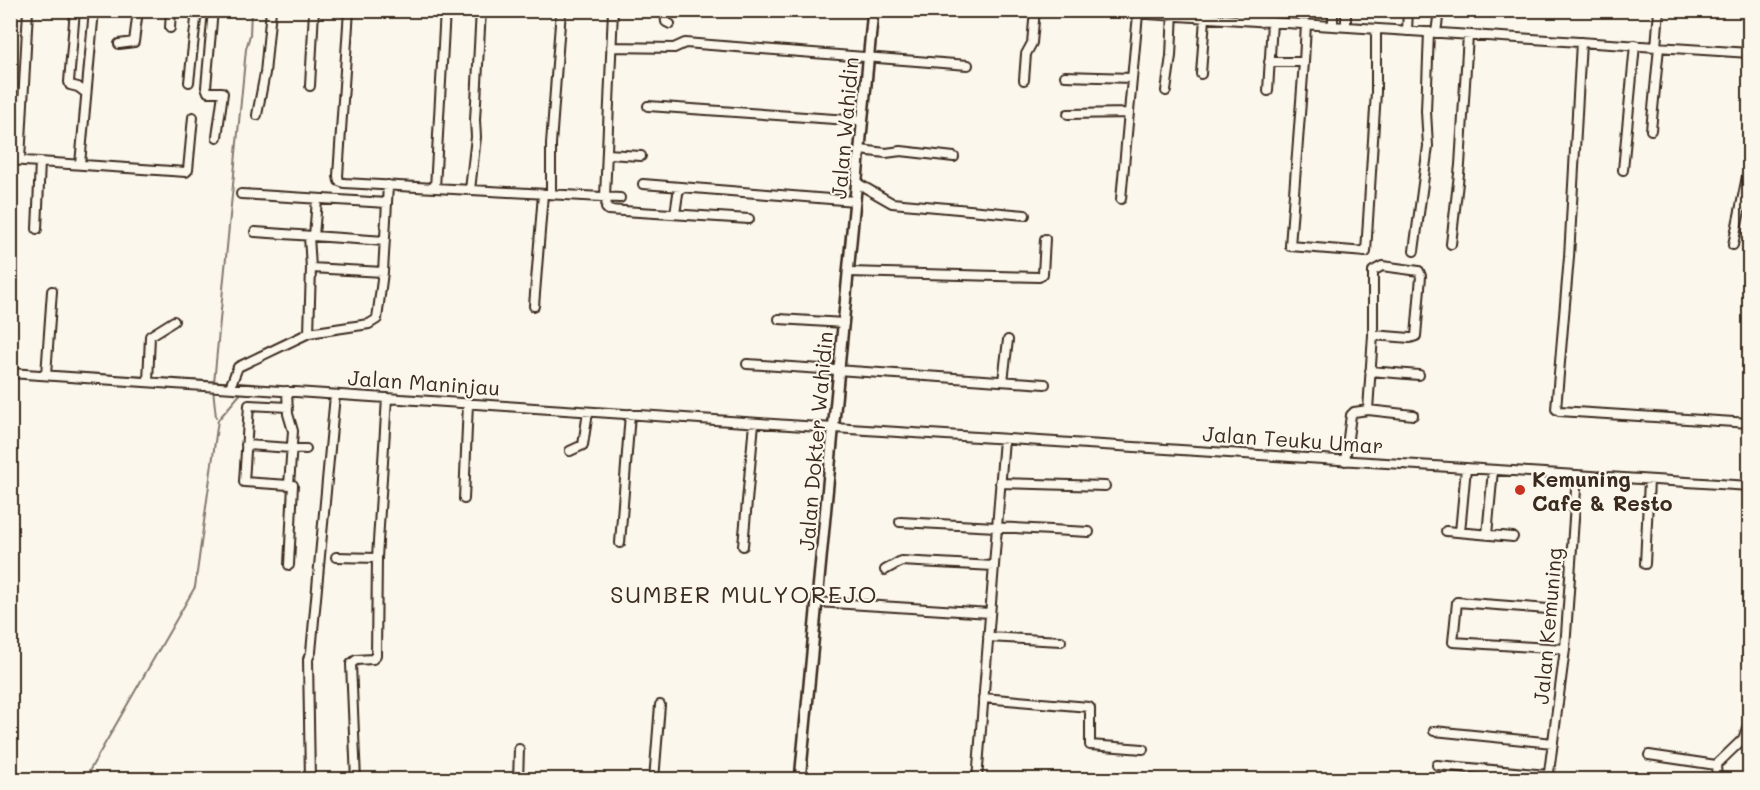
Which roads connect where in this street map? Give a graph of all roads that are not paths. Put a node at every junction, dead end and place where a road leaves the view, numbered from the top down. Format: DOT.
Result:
graph roads {
  1 [pos="28,10"];
  2 [pos="75,10"];
  3 [pos="94,10"];
  4 [pos="138,10"];
  5 [pos="171,10"];
  6 [pos="197,10"];
  7 [pos="213,10"];
  8 [pos="271,10"];
  9 [pos="314,10"];
  10 [pos="349,10"];
  11 [pos="445,10"];
  12 [pos="481,10"];
  13 [pos="561,10"];
  14 [pos="613,10"];
  15 [pos="665,10"];
  16 [pos="873,10"];
  17 [pos="1035,10"];
  18 [pos="1085,10"];
  19 [pos="1262,10"];
  20 [pos="1333,10"];
  21 [pos="1347,10"];
  22 [pos="1408,10"];
  23 [pos="1439,10"];
  24 [pos="1659,10"];
  25 [pos="1104,11"];
  26 [pos="1173,13"];
  27 [pos="1138,14"];
  28 [pos="1205,18"];
  29 [pos="1261,22"];
  30 [pos="1272,22"];
  31 [pos="1747,23"];
  32 [pos="670,24"];
  33 [pos="1306,24"];
  34 [pos="1333,26"];
  35 [pos="1346,27"];
  36 [pos="170,28"];
  37 [pos="1376,29"];
  38 [pos="1407,31"];
  39 [pos="1433,33"];
  40 [pos="1468,35"];
  41 [pos="1581,42"];
  42 [pos="119,44"];
  43 [pos="1635,45"];
  44 [pos="611,47"];
  45 [pos="1658,47"];
  46 [pos="1748,53"];
  47 [pos="868,58"];
  48 [pos="1269,62"];
  49 [pos="1304,62"];
  50 [pos="968,65"];
  51 [pos="1201,74"];
  52 [pos="1065,76"];
  53 [pos="1132,78"];
  54 [pos="1024,80"];
  55 [pos="189,82"];
  56 [pos="310,86"];
  57 [pos="1166,91"];
  58 [pos="1268,91"];
  59 [pos="86,93"];
  60 [pos="648,106"];
  61 [pos="1129,113"];
  62 [pos="1068,114"];
  63 [pos="257,115"];
  64 [pos="193,117"];
  65 [pos="863,121"];
  66 [pos="1651,130"];
  67 [pos="217,137"];
  68 [pos="860,150"];
  69 [pos="607,154"];
  70 [pos="641,156"];
  71 [pos="954,157"];
  72 [pos="10,160"];
  73 [pos="20,160"];
  74 [pos="40,162"];
  75 [pos="1749,162"];
  76 [pos="80,164"];
  77 [pos="1623,170"];
  78 [pos="857,183"];
  79 [pos="643,184"];
  80 [pos="388,185"];
  81 [pos="679,187"];
  82 [pos="435,188"];
  83 [pos="470,190"];
  84 [pos="240,194"];
  85 [pos="547,194"];
  86 [pos="606,197"];
  87 [pos="620,198"];
  88 [pos="317,200"];
  89 [pos="1121,200"];
  90 [pos="855,201"];
  91 [pos="387,203"];
  92 [pos="675,214"];
  93 [pos="1025,215"];
  94 [pos="749,219"];
  95 [pos="37,229"];
  96 [pos="255,232"];
  97 [pos="311,236"];
  98 [pos="1045,239"];
  99 [pos="384,241"];
  100 [pos="1451,244"];
  101 [pos="1733,245"];
  102 [pos="851,249"];
  103 [pos="1414,251"];
  104 [pos="311,268"];
  105 [pos="383,272"];
  106 [pos="849,272"];
  107 [pos="52,291"];
  108 [pos="534,306"];
  109 [pos="779,319"];
  110 [pos="174,321"];
  111 [pos="844,323"];
  112 [pos="309,333"];
  113 [pos="1373,335"];
  114 [pos="1008,340"];
  115 [pos="747,364"];
  116 [pos="840,369"];
  117 [pos="1370,371"];
  118 [pos="10,373"];
  119 [pos="46,375"];
  120 [pos="1419,375"];
  121 [pos="1003,381"];
  122 [pos="148,382"];
  123 [pos="1045,384"];
  124 [pos="233,388"];
  125 [pos="253,389"];
  126 [pos="287,391"];
  127 [pos="335,395"];
  128 [pos="387,398"];
  129 [pos="468,404"];
  130 [pos="252,405"];
  131 [pos="288,407"];
  132 [pos="1368,410"];
  133 [pos="588,412"];
  134 [pos="630,414"];
  135 [pos="1413,415"];
  136 [pos="754,423"];
  137 [pos="1749,423"];
  138 [pos="834,428"];
  139 [pos="1004,439"];
  140 [pos="246,445"];
  141 [pos="291,448"];
  142 [pos="306,449"];
  143 [pos="570,451"];
  144 [pos="1345,460"];
  145 [pos="1466,468"];
  146 [pos="1493,470"];
  147 [pos="1578,475"];
  148 [pos="1649,480"];
  149 [pos="1000,483"];
  150 [pos="289,485"];
  151 [pos="1105,486"];
  152 [pos="1749,486"];
  153 [pos="464,499"];
  154 [pos="900,522"];
  155 [pos="997,526"];
  156 [pos="1446,531"];
  157 [pos="1089,532"];
  158 [pos="1460,532"];
  159 [pos="1487,535"];
  160 [pos="1513,537"];
  161 [pos="620,543"];
  162 [pos="743,546"];
  163 [pos="336,557"];
  164 [pos="377,558"];
  165 [pos="1645,564"];
  166 [pos="289,565"];
  167 [pos="994,566"];
  168 [pos="885,570"];
  169 [pos="817,602"];
  170 [pos="1548,609"];
  171 [pos="990,613"];
  172 [pos="988,637"];
  173 [pos="1061,641"];
  174 [pos="1565,649"];
  175 [pos="983,698"];
  176 [pos="660,705"];
  177 [pos="1749,720"];
  178 [pos="1434,730"];
  179 [pos="1552,743"];
  180 [pos="519,749"];
  181 [pos="1143,749"];
  182 [pos="1649,755"];
  183 [pos="1437,765"];
  184 [pos="1716,765"];
  185 [pos="1548,777"];
  186 [pos="310,780"];
  187 [pos="356,780"];
  188 [pos="518,780"];
  189 [pos="654,780"];
  190 [pos="800,780"];
  191 [pos="977,780"];
  192 [pos="1717,780"];
  1 -- 73 [label="street"];
  2 -- 59 [label="street"];
  3 -- 59 [label="street"];
  4 -- 42 [label="street"];
  5 -- 36 [label="street"];
  6 -- 55 [label="street"];
  7 -- 67 [label="street"];
  8 -- 63 [label="street"];
  9 -- 56 [label="street"];
  10 -- 80 [label="street"];
  11 -- 82 [label="street"];
  12 -- 83 [label="street"];
  13 -- 85 [label="street"];
  14 -- 44 [label="street"];
  15 -- 32 [label="street"];
  16 -- 47 [label="street, Jalan Wahidin"];
  17 -- 54 [label="street"];
  18 -- 25 [label="street"];
  19 -- 29 [label="street"];
  20 -- 34 [label="street"];
  21 -- 35 [label="street"];
  22 -- 38 [label="street"];
  23 -- 39 [label="street"];
  24 -- 45 [label="street"];
  25 -- 27 [label="street"];
  26 -- 27 [label="street"];
  26 -- 28 [label="street"];
  26 -- 57 [label="street"];
  27 -- 53 [label="street"];
  28 -- 29 [label="street"];
  28 -- 51 [label="street"];
  29 -- 30 [label="street"];
  30 -- 33 [label="street"];
  30 -- 48 [label="street"];
  31 -- 46 [label="street"];
  33 -- 34 [label="street"];
  33 -- 49 [label="street"];
  34 -- 35 [label="street"];
  35 -- 37 [label="street"];
  37 -- 38 [label="street"];
  37 -- 49 [label="street"];
  38 -- 39 [label="street"];
  39 -- 40 [label="street"];
  39 -- 103 [label="street"];
  40 -- 41 [label="street"];
  40 -- 100 [label="street"];
  41 -- 43 [label="street"];
  41 -- 137 [label="street"];
  43 -- 45 [label="street"];
  43 -- 77 [label="street"];
  44 -- 47 [label="street"];
  44 -- 69 [label="street"];
  45 -- 46 [label="street"];
  45 -- 66 [label="street"];
  47 -- 50 [label="street"];
  47 -- 65 [label="street, Jalan Wahidin"];
  48 -- 49 [label="street"];
  48 -- 58 [label="street"];
  52 -- 53 [label="street"];
  53 -- 61 [label="street"];
  59 -- 76 [label="street"];
  60 -- 65 [label="street"];
  61 -- 62 [label="street"];
  61 -- 89 [label="street"];
  64 -- 76 [label="street"];
  65 -- 68 [label="street, Jalan Wahidin"];
  68 -- 71 [label="street"];
  68 -- 78 [label="street, Jalan Wahidin"];
  69 -- 70 [label="street"];
  69 -- 86 [label="street"];
  72 -- 73 [label="street"];
  73 -- 74 [label="street"];
  74 -- 76 [label="street"];
  74 -- 95 [label="street"];
  75 -- 101 [label="street"];
  78 -- 90 [label="street, Jalan Wahidin"];
  78 -- 93 [label="street"];
  79 -- 81 [label="street"];
  80 -- 82 [label="street"];
  80 -- 91 [label="street"];
  81 -- 90 [label="street"];
  81 -- 92 [label="street"];
  82 -- 83 [label="street"];
  83 -- 85 [label="street"];
  84 -- 88 [label="street"];
  85 -- 86 [label="street"];
  85 -- 108 [label="street"];
  86 -- 87 [label="street"];
  86 -- 92 [label="street"];
  88 -- 91 [label="street"];
  88 -- 97 [label="street"];
  90 -- 102 [label="street, Jalan Wahidin"];
  91 -- 99 [label="street"];
  92 -- 94 [label="street"];
  96 -- 97 [label="street"];
  97 -- 99 [label="street"];
  97 -- 104 [label="street"];
  98 -- 106 [label="street"];
  99 -- 105 [label="street"];
  102 -- 106 [label="street, Jalan Dokter Wahidin"];
  104 -- 105 [label="street"];
  104 -- 112 [label="street"];
  105 -- 112 [label="street"];
  106 -- 111 [label="street, Jalan Dokter Wahidin"];
  107 -- 119 [label="street"];
  109 -- 111 [label="street"];
  110 -- 122 [label="street"];
  111 -- 116 [label="street, Jalan Dokter Wahidin"];
  112 -- 124 [label="street"];
  113 -- 113 [label="street"];
  113 -- 117 [label="street"];
  114 -- 121 [label="street"];
  115 -- 116 [label="street"];
  116 -- 121 [label="street"];
  116 -- 138 [label="street, Jalan Dokter Wahidin"];
  117 -- 120 [label="street"];
  117 -- 132 [label="street"];
  118 -- 119 [label="street, Jalan Maninjau"];
  119 -- 122 [label="street, Jalan Maninjau"];
  121 -- 123 [label="street"];
  122 -- 124 [label="street, Jalan Maninjau"];
  124 -- 125 [label="street, Jalan Maninjau"];
  125 -- 126 [label="street, Jalan Maninjau"];
  125 -- 130 [label="street"];
  126 -- 127 [label="street, Jalan Maninjau"];
  126 -- 131 [label="street"];
  127 -- 128 [label="street, Jalan Maninjau"];
  127 -- 186 [label="street"];
  128 -- 129 [label="street, Jalan Maninjau"];
  128 -- 164 [label="street"];
  129 -- 133 [label="street, Jalan Maninjau"];
  129 -- 153 [label="street"];
  130 -- 131 [label="street"];
  130 -- 140 [label="street"];
  131 -- 141 [label="street"];
  132 -- 135 [label="street"];
  132 -- 144 [label="street"];
  133 -- 134 [label="street, Jalan Maninjau"];
  133 -- 143 [label="street"];
  134 -- 136 [label="street, Jalan Maninjau"];
  134 -- 161 [label="street"];
  136 -- 138 [label="street, Jalan Maninjau"];
  136 -- 162 [label="street"];
  138 -- 139 [label="street, Jalan Teuku Umar"];
  138 -- 169 [label="street, Jalan Dokter Wahidin"];
  139 -- 144 [label="street, Jalan Teuku Umar"];
  139 -- 149 [label="street"];
  140 -- 141 [label="street"];
  140 -- 150 [label="street"];
  141 -- 142 [label="street"];
  141 -- 150 [label="street"];
  144 -- 145 [label="street, Jalan Teuku Umar"];
  145 -- 146 [label="street, Jalan Teuku Umar"];
  145 -- 158 [label="street"];
  146 -- 147 [label="street, Jalan Teuku Umar"];
  146 -- 159 [label="street"];
  147 -- 148 [label="street, Jalan Teuku Umar"];
  147 -- 174 [label="street, Jalan Kemuning"];
  148 -- 152 [label="street, Jalan Teuku Umar"];
  148 -- 165 [label="street"];
  149 -- 151 [label="street"];
  149 -- 155 [label="street"];
  150 -- 166 [label="street"];
  154 -- 155 [label="street"];
  155 -- 157 [label="street"];
  155 -- 167 [label="street"];
  156 -- 158 [label="street"];
  158 -- 159 [label="street"];
  159 -- 160 [label="street"];
  163 -- 164 [label="street"];
  164 -- 187 [label="street"];
  167 -- 168 [label="street"];
  167 -- 171 [label="street"];
  169 -- 171 [label="street"];
  169 -- 190 [label="street, Jalan Dokter Wahidin"];
  170 -- 174 [label="street"];
  171 -- 172 [label="street"];
  172 -- 173 [label="street"];
  172 -- 175 [label="street"];
  174 -- 179 [label="street, Jalan Kemuning"];
  175 -- 181 [label="street"];
  175 -- 191 [label="street"];
  176 -- 189 [label="street"];
  177 -- 184 [label="street"];
  178 -- 179 [label="street"];
  179 -- 185 [label="street, Jalan Kemuning"];
  180 -- 188 [label="street"];
  182 -- 184 [label="street"];
  183 -- 185 [label="street"];
  184 -- 192 [label="street"];
}
